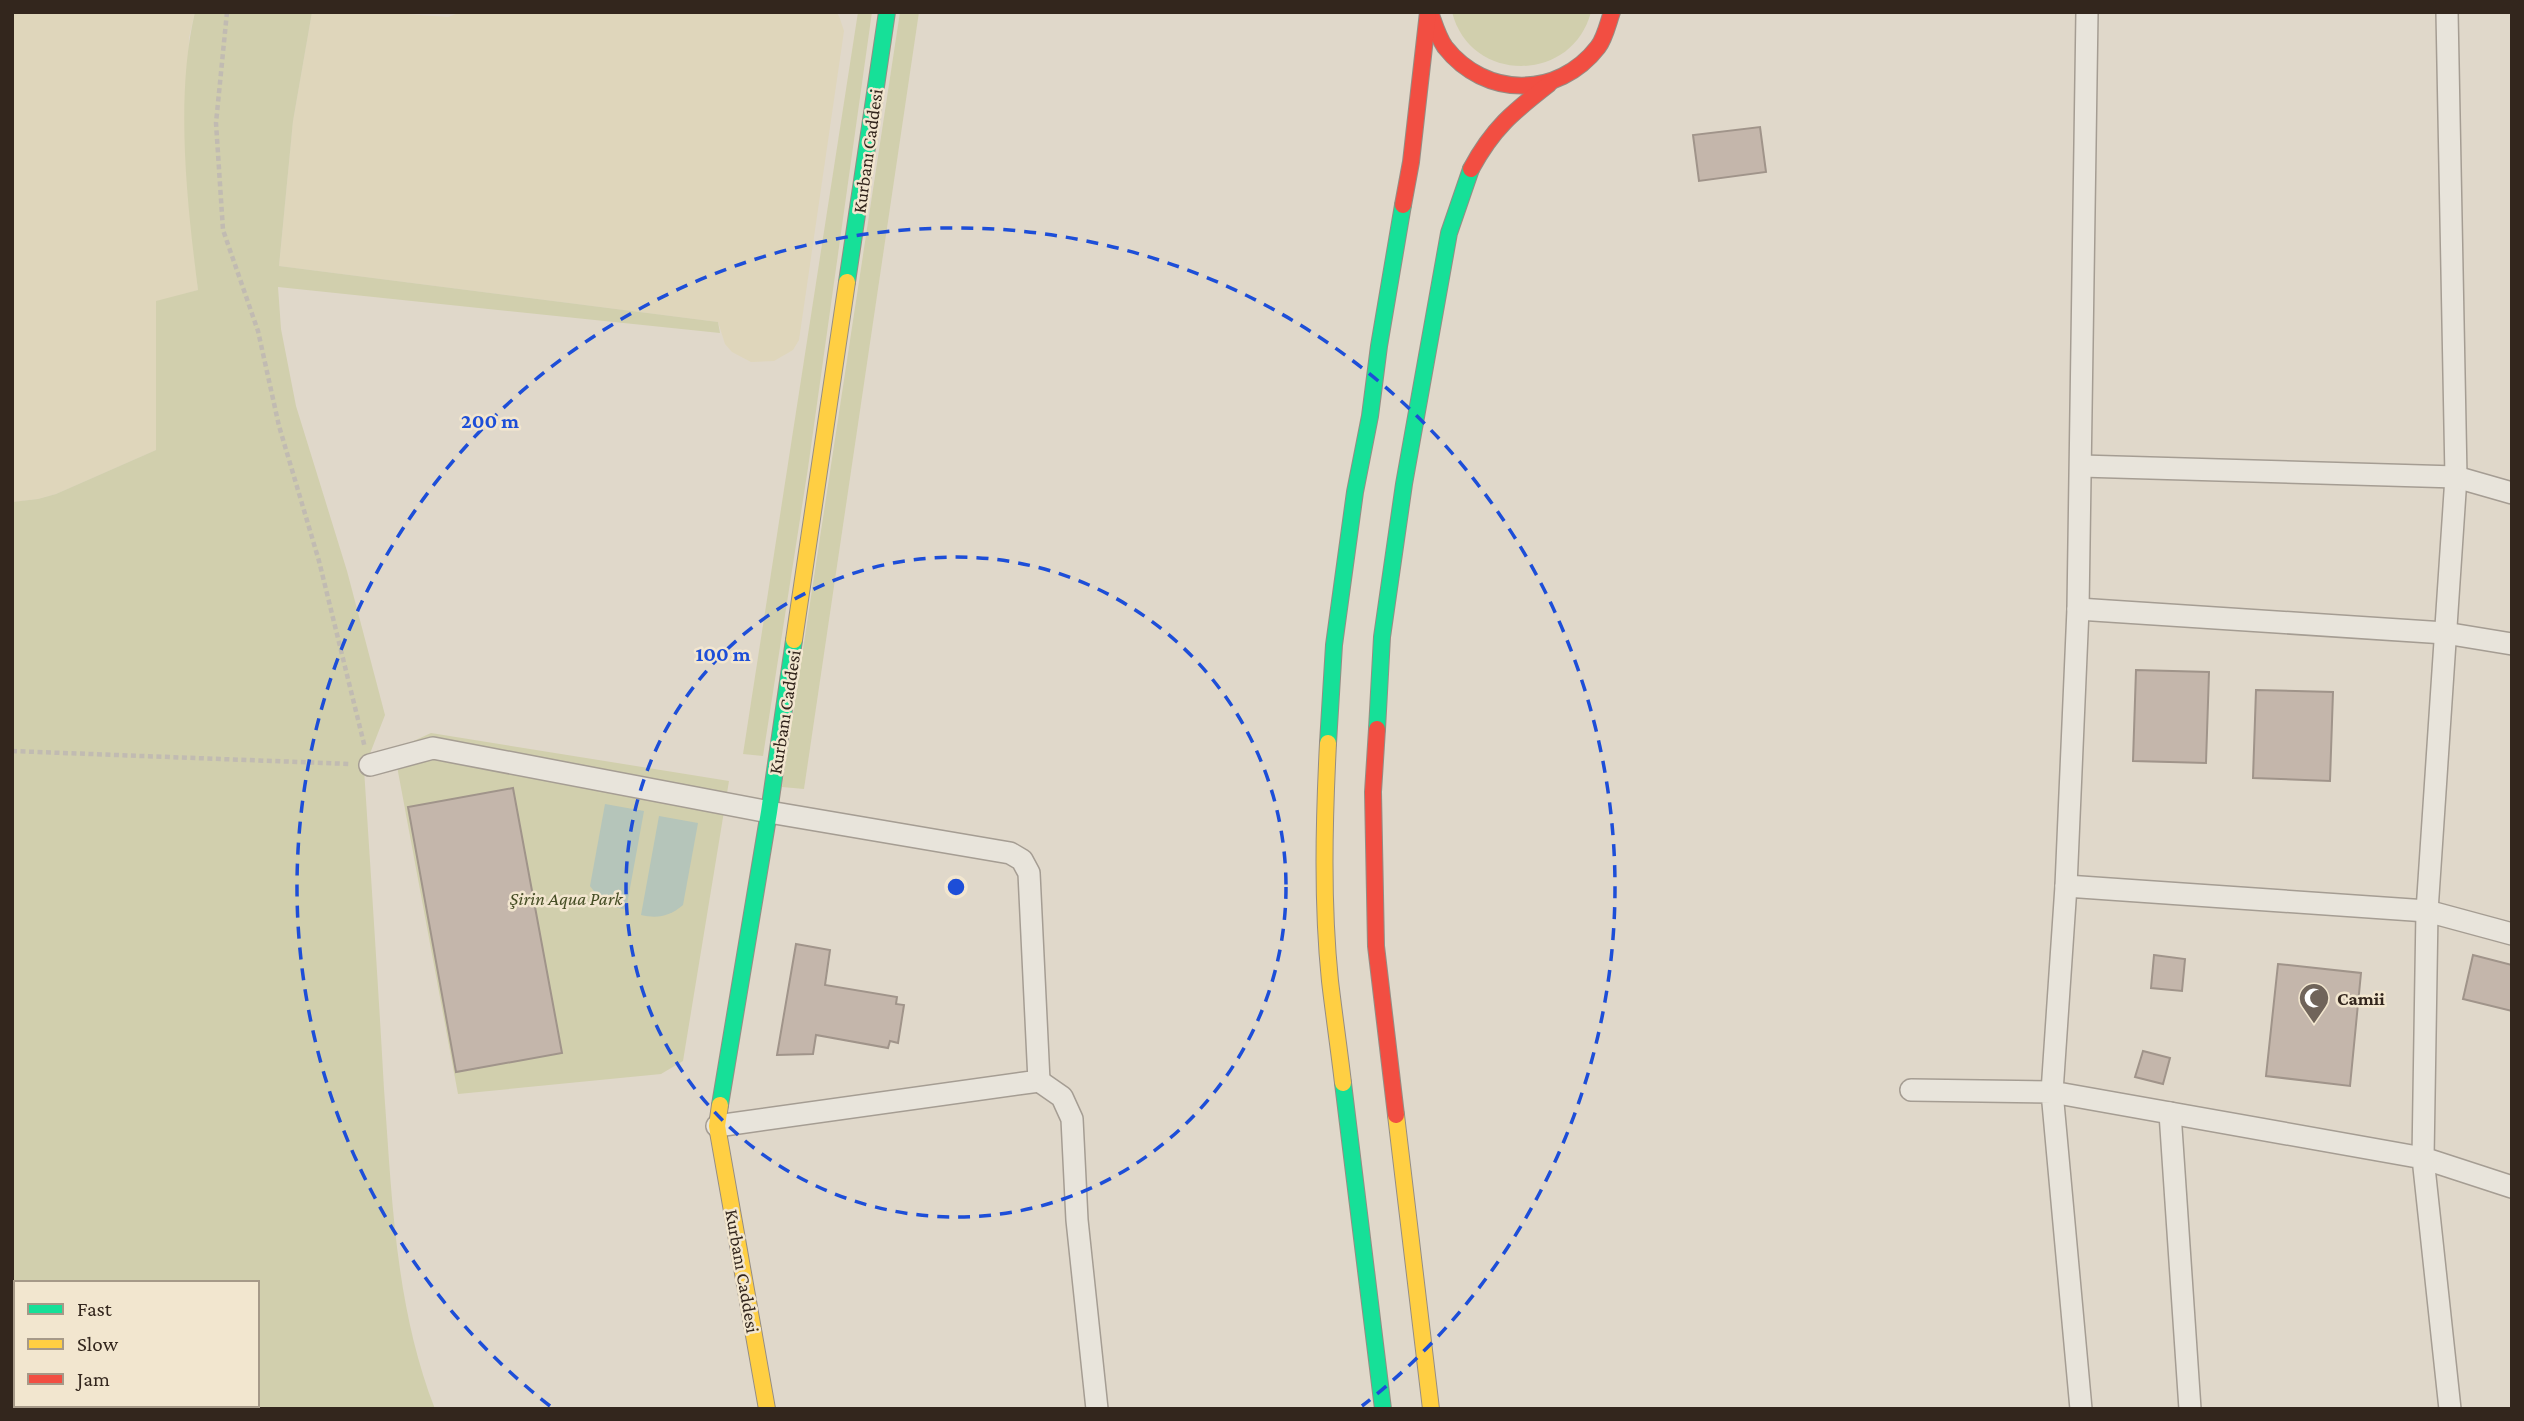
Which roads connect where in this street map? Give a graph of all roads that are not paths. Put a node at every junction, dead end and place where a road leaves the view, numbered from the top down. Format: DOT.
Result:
graph roads {
  1 [pos="887,12"];
  2 [pos="1429,12"];
  3 [pos="1612,12"];
  4 [pos="2087,12"];
  5 [pos="2447,12"];
  6 [pos="1549,84"];
  7 [pos="2081,466"];
  8 [pos="2456,477"];
  9 [pos="2512,493"];
  10 [pos="2078,609"];
  11 [pos="2445,633"];
  12 [pos="2512,644"];
  13 [pos="370,765"];
  14 [pos="769,812"];
  15 [pos="2066,887"];
  16 [pos="2427,911"];
  17 [pos="2512,934"];
  18 [pos="1039,1081"];
  19 [pos="1911,1090"];
  20 [pos="2052,1092"];
  21 [pos="2170,1113"];
  22 [pos="717,1126"];
  23 [pos="2423,1158"];
  24 [pos="2512,1187"];
  25 [pos="767,1409"];
  26 [pos="1097,1409"];
  27 [pos="1383,1409"];
  28 [pos="1431,1409"];
  29 [pos="2081,1409"];
  30 [pos="2190,1409"];
  31 [pos="2450,1409"];
  1 -- 14 [label="main road, Kurbanı Caddesi"];
  2 -- 6 [label="main road"];
  2 -- 27 [label="main road"];
  3 -- 6 [label="main road"];
  4 -- 7 [label="street"];
  5 -- 8 [label="street"];
  6 -- 28 [label="main road"];
  7 -- 8 [label="street"];
  7 -- 10 [label="street"];
  8 -- 9 [label="street"];
  8 -- 11 [label="street"];
  10 -- 11 [label="street"];
  10 -- 15 [label="street"];
  11 -- 12 [label="street"];
  11 -- 16 [label="street"];
  13 -- 14 [label="street"];
  14 -- 18 [label="street"];
  14 -- 22 [label="main road, Kurbanı Caddesi"];
  15 -- 16 [label="street"];
  15 -- 20 [label="street"];
  16 -- 17 [label="street"];
  16 -- 23 [label="street"];
  18 -- 22 [label="street"];
  18 -- 26 [label="street"];
  19 -- 20 [label="street"];
  20 -- 21 [label="street"];
  20 -- 29 [label="street"];
  21 -- 23 [label="street"];
  21 -- 30 [label="street"];
  22 -- 25 [label="main road, Kurbanı Caddesi"];
  23 -- 24 [label="street"];
  23 -- 31 [label="street"];
}
